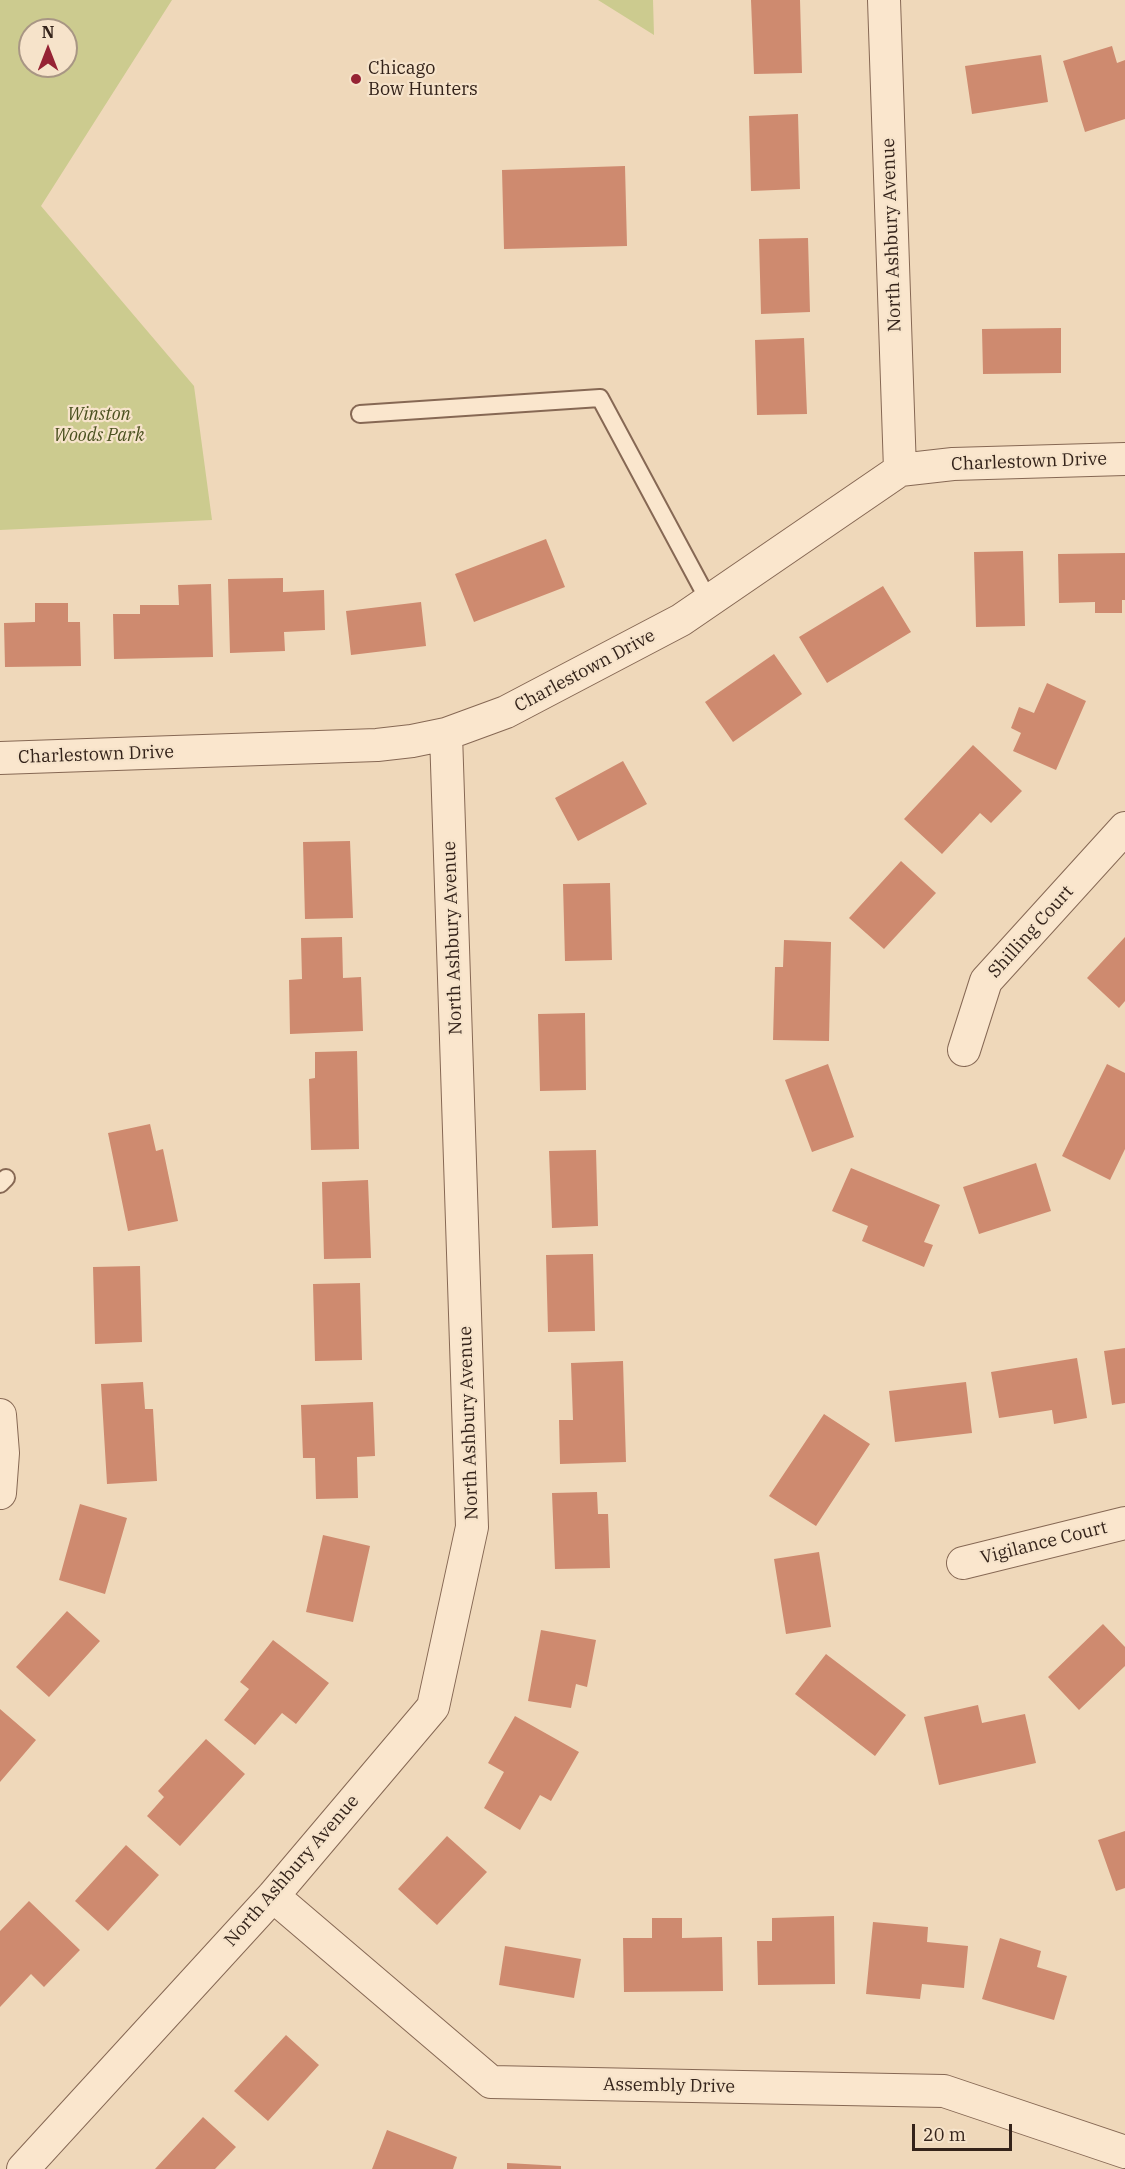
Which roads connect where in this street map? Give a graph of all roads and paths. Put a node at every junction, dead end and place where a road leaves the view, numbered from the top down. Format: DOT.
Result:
graph roads {
  1 [pos="884,0"];
  2 [pos="360,414"];
  3 [pos="1125,459"];
  4 [pos="900,470"];
  5 [pos="709,601"];
  6 [pos="446,734"];
  7 [pos="0,758"];
  8 [pos="1125,828"];
  9 [pos="964,1050"];
  10 [pos="0,1415"];
  11 [pos="0,1492"];
  12 [pos="1125,1523"];
  13 [pos="963,1563"];
  14 [pos="273,1896"];
  15 [pos="1125,2152"];
  16 [pos="23,2169"];
  1 -- 4 [label="street, North Ashbury Avenue"];
  2 -- 5 [label="lane"];
  3 -- 4 [label="street, Charlestown Drive"];
  4 -- 5 [label="street, Charlestown Drive"];
  5 -- 6 [label="street, Charlestown Drive"];
  6 -- 7 [label="street, Charlestown Drive"];
  6 -- 14 [label="street, North Ashbury Avenue"];
  8 -- 9 [label="street, Shilling Court"];
  10 -- 11 [label="street"];
  12 -- 13 [label="street, Vigilance Court"];
  14 -- 15 [label="street, Assembly Drive"];
  14 -- 16 [label="street, North Ashbury Avenue"];
}
